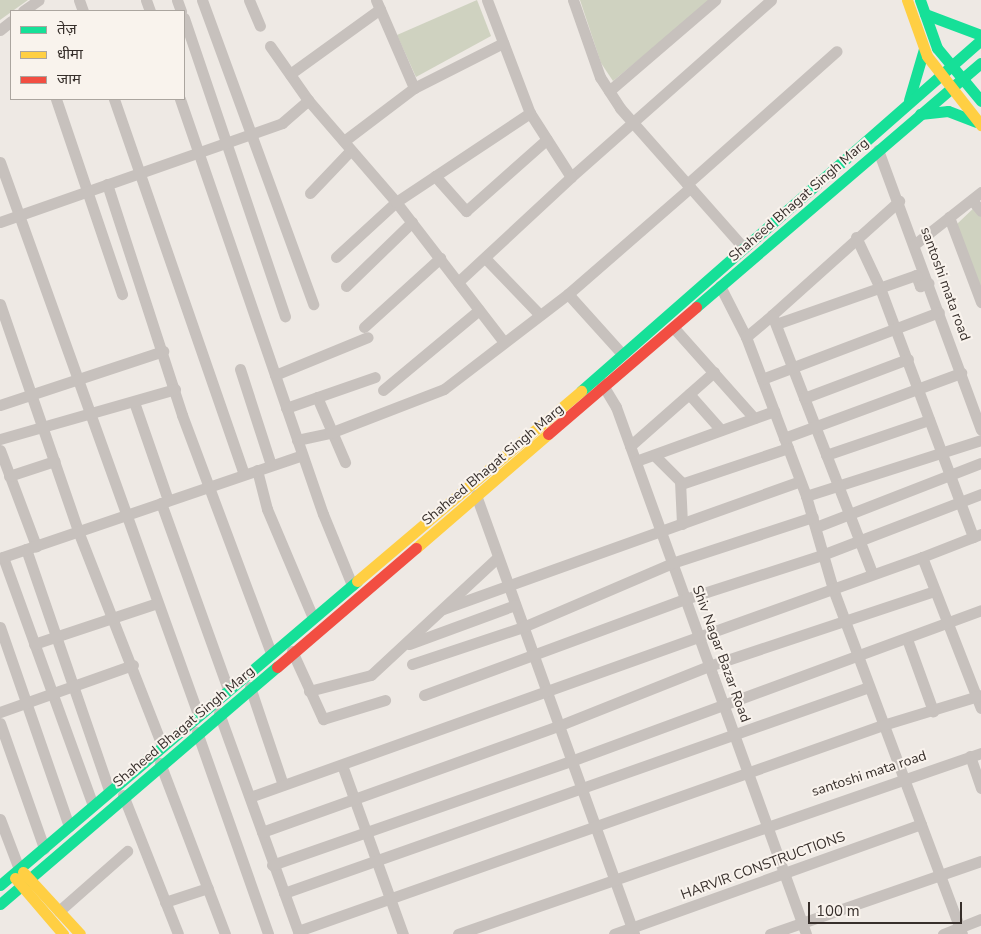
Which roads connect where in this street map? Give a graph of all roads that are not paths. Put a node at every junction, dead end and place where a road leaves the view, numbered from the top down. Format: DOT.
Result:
graph roads {
  1 [pos="38,0"];
  2 [pos="202,0"];
  3 [pos="249,0"];
  4 [pos="487,0"];
  5 [pos="573,0"];
  6 [pos="715,0"];
  7 [pos="907,0"];
  8 [pos="920,0"];
  9 [pos="767,1"];
  10 [pos="378,4"];
  11 [pos="24,10"];
  12 [pos="925,14"];
  13 [pos="185,21"];
  14 [pos="10,22"];
  15 [pos="260,26"];
  16 [pos="0,30"];
  17 [pos="981,35"];
  18 [pos="981,40"];
  19 [pos="502,43"];
  20 [pos="270,46"];
  21 [pos="924,49"];
  22 [pos="837,51"];
  23 [pos="981,62"];
  24 [pos="945,70"];
  25 [pos="290,74"];
  26 [pos="956,83"];
  27 [pos="414,88"];
  28 [pos="609,91"];
  29 [pos="56,100"];
  30 [pos="114,100"];
  31 [pos="180,100"];
  32 [pos="308,100"];
  33 [pos="981,101"];
  34 [pos="909,102"];
  35 [pos="530,113"];
  36 [pos="920,114"];
  37 [pos="981,124"];
  38 [pos="635,125"];
  39 [pos="249,135"];
  40 [pos="547,139"];
  41 [pos="227,143"];
  42 [pos="348,146"];
  43 [pos="878,150"];
  44 [pos="199,154"];
  45 [pos="0,162"];
  46 [pos="140,174"];
  47 [pos="435,176"];
  48 [pos="571,177"];
  49 [pos="107,184"];
  50 [pos="689,186"];
  51 [pos="85,192"];
  52 [pos="981,192"];
  53 [pos="310,193"];
  54 [pos="972,200"];
  55 [pos="899,201"];
  56 [pos="396,202"];
  57 [pos="981,211"];
  58 [pos="21,215"];
  59 [pos="949,217"];
  60 [pos="0,222"];
  61 [pos="412,222"];
  62 [pos="856,237"];
  63 [pos="915,244"];
  64 [pos="744,248"];
  65 [pos="336,257"];
  66 [pos="440,258"];
  67 [pos="485,258"];
  68 [pos="458,282"];
  69 [pos="929,283"];
  70 [pos="346,286"];
  71 [pos="720,286"];
  72 [pos="880,288"];
  73 [pos="122,294"];
  74 [pos="568,294"];
  75 [pos="981,302"];
  76 [pos="0,304"];
  77 [pos="314,304"];
  78 [pos="480,310"];
  79 [pos="939,312"];
  80 [pos="540,315"];
  81 [pos="285,316"];
  82 [pos="774,320"];
  83 [pos="673,327"];
  84 [pos="894,329"];
  85 [pos="746,337"];
  86 [pos="503,341"];
  87 [pos="163,351"];
  88 [pos="622,354"];
  89 [pos="908,359"];
  90 [pos="793,368"];
  91 [pos="240,370"];
  92 [pos="714,372"];
  93 [pos="961,373"];
  94 [pos="275,375"];
  95 [pos="375,377"];
  96 [pos="78,379"];
  97 [pos="762,379"];
  98 [pos="600,381"];
  99 [pos="175,389"];
  100 [pos="918,389"];
  101 [pos="383,390"];
  102 [pos="689,394"];
  103 [pos="32,395"];
  104 [pos="317,397"];
  105 [pos="804,398"];
  106 [pos="134,402"];
  107 [pos="0,405"];
  108 [pos="286,408"];
  109 [pos="774,411"];
  110 [pos="91,416"];
  111 [pos="754,418"];
  112 [pos="929,420"];
  113 [pos="815,426"];
  114 [pos="46,429"];
  115 [pos="721,430"];
  116 [pos="981,430"];
  117 [pos="330,433"];
  118 [pos="0,439"];
  119 [pos="297,440"];
  120 [pos="981,440"];
  121 [pos="786,443"];
  122 [pos="630,446"];
  123 [pos="0,450"];
  124 [pos="940,451"];
  125 [pos="302,455"];
  126 [pos="654,455"];
  127 [pos="826,455"];
  128 [pos="55,461"];
  129 [pos="636,461"];
  130 [pos="345,462"];
  131 [pos="981,463"];
  132 [pos="271,465"];
  133 [pos="257,470"];
  134 [pos="244,474"];
  135 [pos="948,474"];
  136 [pos="9,476"];
  137 [pos="800,481"];
  138 [pos="681,484"];
  139 [pos="837,484"];
  140 [pos="210,486"];
  141 [pos="981,494"];
  142 [pos="476,495"];
  143 [pos="806,496"];
  144 [pos="164,501"];
  145 [pos="961,503"];
  146 [pos="850,514"];
  147 [pos="126,518"];
  148 [pos="815,522"];
  149 [pos="682,524"];
  150 [pos="78,530"];
  151 [pos="661,531"];
  152 [pos="977,536"];
  153 [pos="861,539"];
  154 [pos="31,547"];
  155 [pos="822,555"];
  156 [pos="2,557"];
  157 [pos="498,557"];
  158 [pos="922,557"];
  159 [pos="672,563"];
  160 [pos="872,574"];
  161 [pos="352,584"];
  162 [pos="508,584"];
  163 [pos="833,589"];
  164 [pos="935,591"];
  165 [pos="685,599"];
  166 [pos="157,604"];
  167 [pos="515,605"];
  168 [pos="443,609"];
  169 [pos="981,610"];
  170 [pos="115,616"];
  171 [pos="312,618"];
  172 [pos="845,621"];
  173 [pos="949,623"];
  174 [pos="0,627"];
  175 [pos="523,627"];
  176 [pos="698,634"];
  177 [pos="57,636"];
  178 [pos="907,639"];
  179 [pos="34,644"];
  180 [pos="403,646"];
  181 [pos="292,651"];
  182 [pos="271,652"];
  183 [pos="533,654"];
  184 [pos="858,657"];
  185 [pos="412,664"];
  186 [pos="133,665"];
  187 [pos="710,666"];
  188 [pos="74,685"];
  189 [pos="869,686"];
  190 [pos="250,687"];
  191 [pos="228,689"];
  192 [pos="546,690"];
  193 [pos="309,691"];
  194 [pos="53,693"];
  195 [pos="424,695"];
  196 [pos="385,700"];
  197 [pos="980,700"];
  198 [pos="722,702"];
  199 [pos="27,703"];
  200 [pos="933,711"];
  201 [pos="0,712"];
  202 [pos="220,713"];
  203 [pos="198,714"];
  204 [pos="0,723"];
  205 [pos="883,725"];
  206 [pos="558,726"];
  207 [pos="196,732"];
  208 [pos="734,733"];
  209 [pos="162,745"];
  210 [pos="976,754"];
  211 [pos="571,761"];
  212 [pos="160,763"];
  213 [pos="342,765"];
  214 [pos="748,772"];
  215 [pos="903,779"];
  216 [pos="283,785"];
  217 [pos="981,788"];
  218 [pos="581,789"];
  219 [pos="109,790"];
  220 [pos="123,795"];
  221 [pos="250,797"];
  222 [pos="354,799"];
  223 [pos="93,804"];
  224 [pos="0,819"];
  225 [pos="767,824"];
  226 [pos="921,824"];
  227 [pos="594,825"];
  228 [pos="68,826"];
  229 [pos="366,831"];
  230 [pos="262,832"];
  231 [pos="44,848"];
  232 [pos="127,851"];
  233 [pos="377,861"];
  234 [pos="981,861"];
  235 [pos="272,865"];
  236 [pos="15,872"];
  237 [pos="785,875"];
  238 [pos="942,875"];
  239 [pos="614,879"];
  240 [pos="25,882"];
  241 [pos="0,885"];
  242 [pos="208,888"];
  243 [pos="284,893"];
  244 [pos="390,898"];
  245 [pos="165,902"];
  246 [pos="0,904"];
  247 [pos="59,911"];
  248 [pos="981,919"];
  249 [pos="802,922"];
  250 [pos="633,931"];
  251 [pos="961,931"];
  252 [pos="298,932"];
  253 [pos="63,934"];
  254 [pos="80,934"];
  255 [pos="178,934"];
  256 [pos="225,934"];
  257 [pos="268,934"];
  258 [pos="403,934"];
  259 [pos="458,934"];
  260 [pos="614,934"];
  261 [pos="770,934"];
  262 [pos="806,934"];
  263 [pos="943,934"];
  1 -- 11 [label="street"];
  2 -- 39 [label="street"];
  3 -- 15 [label="street"];
  4 -- 19 [label="street"];
  5 -- 28 [label="street"];
  6 -- 28 [label="street"];
  7 -- 21 [label="main road"];
  8 -- 12 [label="main road"];
  9 -- 38 [label="street"];
  10 -- 25 [label="street"];
  10 -- 27 [label="street"];
  12 -- 17 [label="main road"];
  12 -- 24 [label="main road"];
  13 -- 41 [label="street"];
  14 -- 16 [label="street"];
  18 -- 24 [label="main road, Shaheed Bhagat Singh Marg"];
  19 -- 27 [label="street"];
  19 -- 35 [label="street"];
  20 -- 25 [label="street"];
  21 -- 24 [label="main road"];
  21 -- 34 [label="main road"];
  22 -- 50 [label="street"];
  23 -- 26 [label="main road, Shaheed Bhagat Singh Marg"];
  24 -- 26 [label="main road"];
  24 -- 34 [label="main road, Shaheed Bhagat Singh Marg"];
  25 -- 32 [label="street"];
  26 -- 33 [label="main road"];
  26 -- 36 [label="main road, Shaheed Bhagat Singh Marg"];
  26 -- 37 [label="main road"];
  27 -- 42 [label="street"];
  28 -- 38 [label="street"];
  29 -- 51 [label="street"];
  30 -- 46 [label="street"];
  31 -- 44 [label="street"];
  32 -- 39 [label="street"];
  32 -- 42 [label="street"];
  34 -- 64 [label="main road, Shaheed Bhagat Singh Marg"];
  35 -- 40 [label="street"];
  35 -- 47 [label="street"];
  36 -- 37 [label="main road"];
  36 -- 43 [label="main road, Shaheed Bhagat Singh Marg"];
  38 -- 48 [label="street"];
  38 -- 50 [label="street"];
  39 -- 41 [label="street"];
  39 -- 77 [label="street"];
  40 -- 47 [label="street"];
  40 -- 48 [label="street"];
  41 -- 44 [label="street"];
  41 -- 81 [label="street"];
  42 -- 53 [label="street"];
  42 -- 56 [label="street"];
  43 -- 55 [label="street, santoshi mata road"];
  43 -- 71 [label="main road, Shaheed Bhagat Singh Marg"];
  44 -- 46 [label="street"];
  44 -- 94 [label="street"];
  45 -- 58 [label="street"];
  46 -- 49 [label="street"];
  46 -- 134 [label="street"];
  47 -- 56 [label="street"];
  48 -- 67 [label="street"];
  49 -- 51 [label="street"];
  49 -- 87 [label="street"];
  50 -- 64 [label="street"];
  50 -- 74 [label="street"];
  51 -- 58 [label="street"];
  51 -- 73 [label="street"];
  52 -- 54 [label="street"];
  54 -- 57 [label="street"];
  54 -- 59 [label="street"];
  55 -- 62 [label="street"];
  55 -- 63 [label="street, santoshi mata road"];
  56 -- 61 [label="street"];
  56 -- 65 [label="street"];
  58 -- 60 [label="street"];
  58 -- 96 [label="street"];
  59 -- 63 [label="street"];
  59 -- 75 [label="street"];
  61 -- 66 [label="street"];
  61 -- 70 [label="street"];
  62 -- 72 [label="street"];
  62 -- 82 [label="street"];
  63 -- 69 [label="street, santoshi mata road"];
  64 -- 88 [label="main road, Shaheed Bhagat Singh Marg"];
  66 -- 68 [label="street"];
  66 -- 94 [label="street"];
  67 -- 68 [label="street"];
  67 -- 80 [label="street"];
  68 -- 78 [label="street"];
  69 -- 72 [label="street"];
  69 -- 79 [label="street, santoshi mata road"];
  71 -- 83 [label="main road, Shaheed Bhagat Singh Marg"];
  71 -- 85 [label="street"];
  72 -- 82 [label="street"];
  72 -- 84 [label="street"];
  74 -- 80 [label="street"];
  74 -- 88 [label="street"];
  76 -- 103 [label="street"];
  78 -- 86 [label="street"];
  78 -- 101 [label="street"];
  79 -- 84 [label="street"];
  79 -- 93 [label="street, santoshi mata road"];
  80 -- 86 [label="street"];
  82 -- 85 [label="street"];
  82 -- 90 [label="street"];
  83 -- 92 [label="street"];
  83 -- 98 [label="main road, Shaheed Bhagat Singh Marg"];
  84 -- 89 [label="street"];
  84 -- 90 [label="street"];
  85 -- 97 [label="street"];
  86 -- 117 [label="street"];
  87 -- 96 [label="street"];
  87 -- 99 [label="street"];
  88 -- 98 [label="main road, Shaheed Bhagat Singh Marg"];
  89 -- 100 [label="street"];
  89 -- 105 [label="street"];
  90 -- 97 [label="street"];
  90 -- 105 [label="street"];
  91 -- 132 [label="street"];
  92 -- 102 [label="street"];
  92 -- 111 [label="street"];
  93 -- 100 [label="street"];
  93 -- 116 [label="street, santoshi mata road"];
  94 -- 108 [label="street"];
  95 -- 104 [label="street"];
  96 -- 103 [label="street"];
  96 -- 110 [label="street"];
  97 -- 109 [label="street"];
  98 -- 122 [label="street, Shiv Nagar Bazar Road"];
  98 -- 142 [label="main road, Shaheed Bhagat Singh Marg"];
  98 -- 161 [label="main road, Shaheed Bhagat Singh Marg"];
  99 -- 106 [label="street"];
  99 -- 140 [label="street"];
  100 -- 112 [label="street"];
  100 -- 113 [label="street"];
  102 -- 115 [label="street"];
  102 -- 122 [label="street"];
  103 -- 107 [label="street"];
  103 -- 114 [label="street"];
  104 -- 108 [label="street"];
  104 -- 117 [label="street"];
  105 -- 113 [label="street"];
  106 -- 110 [label="street"];
  106 -- 144 [label="street"];
  108 -- 119 [label="street"];
  109 -- 111 [label="street"];
  109 -- 121 [label="street"];
  110 -- 114 [label="street"];
  110 -- 147 [label="street"];
  111 -- 115 [label="street"];
  112 -- 124 [label="street"];
  112 -- 127 [label="street"];
  113 -- 121 [label="street"];
  113 -- 127 [label="street"];
  114 -- 118 [label="street"];
  114 -- 128 [label="street"];
  115 -- 126 [label="street"];
  117 -- 119 [label="street"];
  117 -- 130 [label="street"];
  119 -- 125 [label="street"];
  120 -- 124 [label="street"];
  121 -- 137 [label="street"];
  121 -- 138 [label="street"];
  122 -- 129 [label="street, Shiv Nagar Bazar Road"];
  123 -- 136 [label="street"];
  124 -- 135 [label="street"];
  124 -- 139 [label="street"];
  125 -- 132 [label="street"];
  125 -- 161 [label="street"];
  126 -- 129 [label="street"];
  126 -- 138 [label="street"];
  127 -- 139 [label="street"];
  128 -- 136 [label="street"];
  128 -- 150 [label="street"];
  129 -- 151 [label="street, Shiv Nagar Bazar Road"];
  131 -- 135 [label="street"];
  132 -- 133 [label="street"];
  133 -- 134 [label="street"];
  133 -- 171 [label="street"];
  134 -- 140 [label="street"];
  135 -- 145 [label="street"];
  135 -- 146 [label="street"];
  136 -- 154 [label="street"];
  137 -- 143 [label="street"];
  137 -- 149 [label="street"];
  138 -- 149 [label="street"];
  139 -- 143 [label="street"];
  139 -- 146 [label="street"];
  140 -- 144 [label="street"];
  140 -- 182 [label="street"];
  141 -- 145 [label="street"];
  142 -- 157 [label="street"];
  142 -- 181 [label="main road, Shaheed Bhagat Singh Marg"];
  143 -- 148 [label="street"];
  144 -- 147 [label="street"];
  144 -- 191 [label="street"];
  145 -- 152 [label="street"];
  145 -- 153 [label="street"];
  146 -- 148 [label="street"];
  146 -- 153 [label="street"];
  147 -- 150 [label="street"];
  147 -- 166 [label="street"];
  148 -- 155 [label="street"];
  148 -- 159 [label="street"];
  149 -- 151 [label="street"];
  150 -- 154 [label="street"];
  150 -- 170 [label="street"];
  151 -- 159 [label="street, Shiv Nagar Bazar Road"];
  151 -- 162 [label="street"];
  152 -- 158 [label="street"];
  153 -- 155 [label="street"];
  153 -- 160 [label="street"];
  154 -- 156 [label="street"];
  154 -- 177 [label="street"];
  155 -- 163 [label="street"];
  155 -- 165 [label="street"];
  156 -- 179 [label="street"];
  157 -- 162 [label="street"];
  157 -- 168 [label="street"];
  158 -- 160 [label="street"];
  158 -- 164 [label="street"];
  159 -- 165 [label="street, Shiv Nagar Bazar Road"];
  159 -- 175 [label="street"];
  160 -- 163 [label="street"];
  161 -- 171 [label="main road, Shaheed Bhagat Singh Marg"];
  162 -- 167 [label="street"];
  162 -- 168 [label="street"];
  163 -- 172 [label="street"];
  163 -- 176 [label="street"];
  164 -- 172 [label="street"];
  164 -- 173 [label="street"];
  165 -- 176 [label="street, Shiv Nagar Bazar Road"];
  165 -- 183 [label="street"];
  166 -- 170 [label="street"];
  166 -- 203 [label="street"];
  167 -- 175 [label="street"];
  167 -- 180 [label="street"];
  168 -- 180 [label="street"];
  169 -- 173 [label="street"];
  170 -- 177 [label="street"];
  170 -- 186 [label="street"];
  171 -- 182 [label="main road, Shaheed Bhagat Singh Marg"];
  172 -- 184 [label="street"];
  172 -- 187 [label="street"];
  173 -- 178 [label="street"];
  173 -- 197 [label="street"];
  174 -- 199 [label="street"];
  175 -- 183 [label="street"];
  175 -- 185 [label="street"];
  176 -- 187 [label="street, Shiv Nagar Bazar Road"];
  176 -- 192 [label="street"];
  177 -- 179 [label="street"];
  177 -- 188 [label="street"];
  178 -- 184 [label="street"];
  178 -- 200 [label="street"];
  179 -- 194 [label="street"];
  180 -- 193 [label="street"];
  181 -- 190 [label="main road, Shaheed Bhagat Singh Marg"];
  181 -- 193 [label="street"];
  182 -- 191 [label="main road, Shaheed Bhagat Singh Marg"];
  183 -- 192 [label="street"];
  183 -- 195 [label="street"];
  184 -- 189 [label="street"];
  184 -- 198 [label="street"];
  186 -- 188 [label="street"];
  186 -- 209 [label="street"];
  187 -- 198 [label="street, Shiv Nagar Bazar Road"];
  187 -- 206 [label="street"];
  188 -- 194 [label="street"];
  188 -- 219 [label="street"];
  189 -- 205 [label="street"];
  189 -- 208 [label="street"];
  190 -- 202 [label="main road, Shaheed Bhagat Singh Marg"];
  190 -- 216 [label="street"];
  191 -- 203 [label="main road, Shaheed Bhagat Singh Marg"];
  192 -- 206 [label="street"];
  192 -- 213 [label="street"];
  193 -- 196 [label="street"];
  194 -- 199 [label="street"];
  194 -- 223 [label="street"];
  197 -- 200 [label="street"];
  198 -- 208 [label="street, Shiv Nagar Bazar Road"];
  198 -- 211 [label="street"];
  199 -- 201 [label="street"];
  199 -- 228 [label="street"];
  200 -- 205 [label="street"];
  202 -- 207 [label="main road, Shaheed Bhagat Singh Marg"];
  202 -- 221 [label="street"];
  203 -- 209 [label="main road, Shaheed Bhagat Singh Marg"];
  204 -- 231 [label="street"];
  205 -- 214 [label="street"];
  205 -- 215 [label="street"];
  206 -- 211 [label="street"];
  206 -- 222 [label="street"];
  207 -- 212 [label="main road, Shaheed Bhagat Singh Marg"];
  207 -- 257 [label="street"];
  208 -- 214 [label="street, Shiv Nagar Bazar Road"];
  208 -- 218 [label="street"];
  209 -- 219 [label="main road, Shaheed Bhagat Singh Marg"];
  210 -- 215 [label="street, santoshi mata road"];
  210 -- 217 [label="street"];
  211 -- 218 [label="street"];
  211 -- 229 [label="street"];
  212 -- 220 [label="main road, Shaheed Bhagat Singh Marg"];
  212 -- 242 [label="street"];
  213 -- 216 [label="street"];
  213 -- 222 [label="street"];
  214 -- 225 [label="street, Shiv Nagar Bazar Road"];
  214 -- 227 [label="street"];
  215 -- 225 [label="street, santoshi mata road"];
  215 -- 226 [label="street"];
  216 -- 221 [label="street"];
  218 -- 227 [label="street"];
  218 -- 233 [label="street"];
  219 -- 223 [label="main road, Shaheed Bhagat Singh Marg"];
  220 -- 240 [label="main road, Shaheed Bhagat Singh Marg"];
  220 -- 245 [label="street"];
  221 -- 230 [label="street"];
  222 -- 229 [label="street"];
  222 -- 230 [label="street"];
  223 -- 228 [label="main road, Shaheed Bhagat Singh Marg"];
  224 -- 236 [label="street"];
  225 -- 237 [label="street, Shiv Nagar Bazar Road"];
  225 -- 239 [label="street, santoshi mata road"];
  226 -- 237 [label="street, HARVIR CONSTRUCTIONS"];
  226 -- 238 [label="street"];
  227 -- 239 [label="street"];
  227 -- 244 [label="street"];
  228 -- 231 [label="main road, Shaheed Bhagat Singh Marg"];
  229 -- 233 [label="street"];
  229 -- 235 [label="street"];
  230 -- 235 [label="street"];
  231 -- 236 [label="main road, Shaheed Bhagat Singh Marg"];
  232 -- 247 [label="street"];
  233 -- 243 [label="street"];
  233 -- 244 [label="street"];
  234 -- 238 [label="street"];
  235 -- 243 [label="street"];
  236 -- 240 [label="main road"];
  236 -- 241 [label="main road, Shaheed Bhagat Singh Marg"];
  237 -- 249 [label="street, Shiv Nagar Bazar Road"];
  237 -- 250 [label="street, HARVIR CONSTRUCTIONS"];
  238 -- 249 [label="street"];
  238 -- 251 [label="street"];
  239 -- 250 [label="street"];
  239 -- 259 [label="street, santoshi mata road"];
  240 -- 246 [label="main road, Shaheed Bhagat Singh Marg"];
  240 -- 247 [label="main road"];
  240 -- 253 [label="main road"];
  242 -- 245 [label="street"];
  242 -- 256 [label="street"];
  243 -- 252 [label="street"];
  244 -- 252 [label="street"];
  244 -- 258 [label="street"];
  245 -- 255 [label="street"];
  247 -- 254 [label="main road"];
  248 -- 251 [label="street"];
  249 -- 261 [label="street"];
  249 -- 262 [label="street, Shiv Nagar Bazar Road"];
  250 -- 260 [label="street, HARVIR CONSTRUCTIONS"];
  251 -- 263 [label="street"];
}
